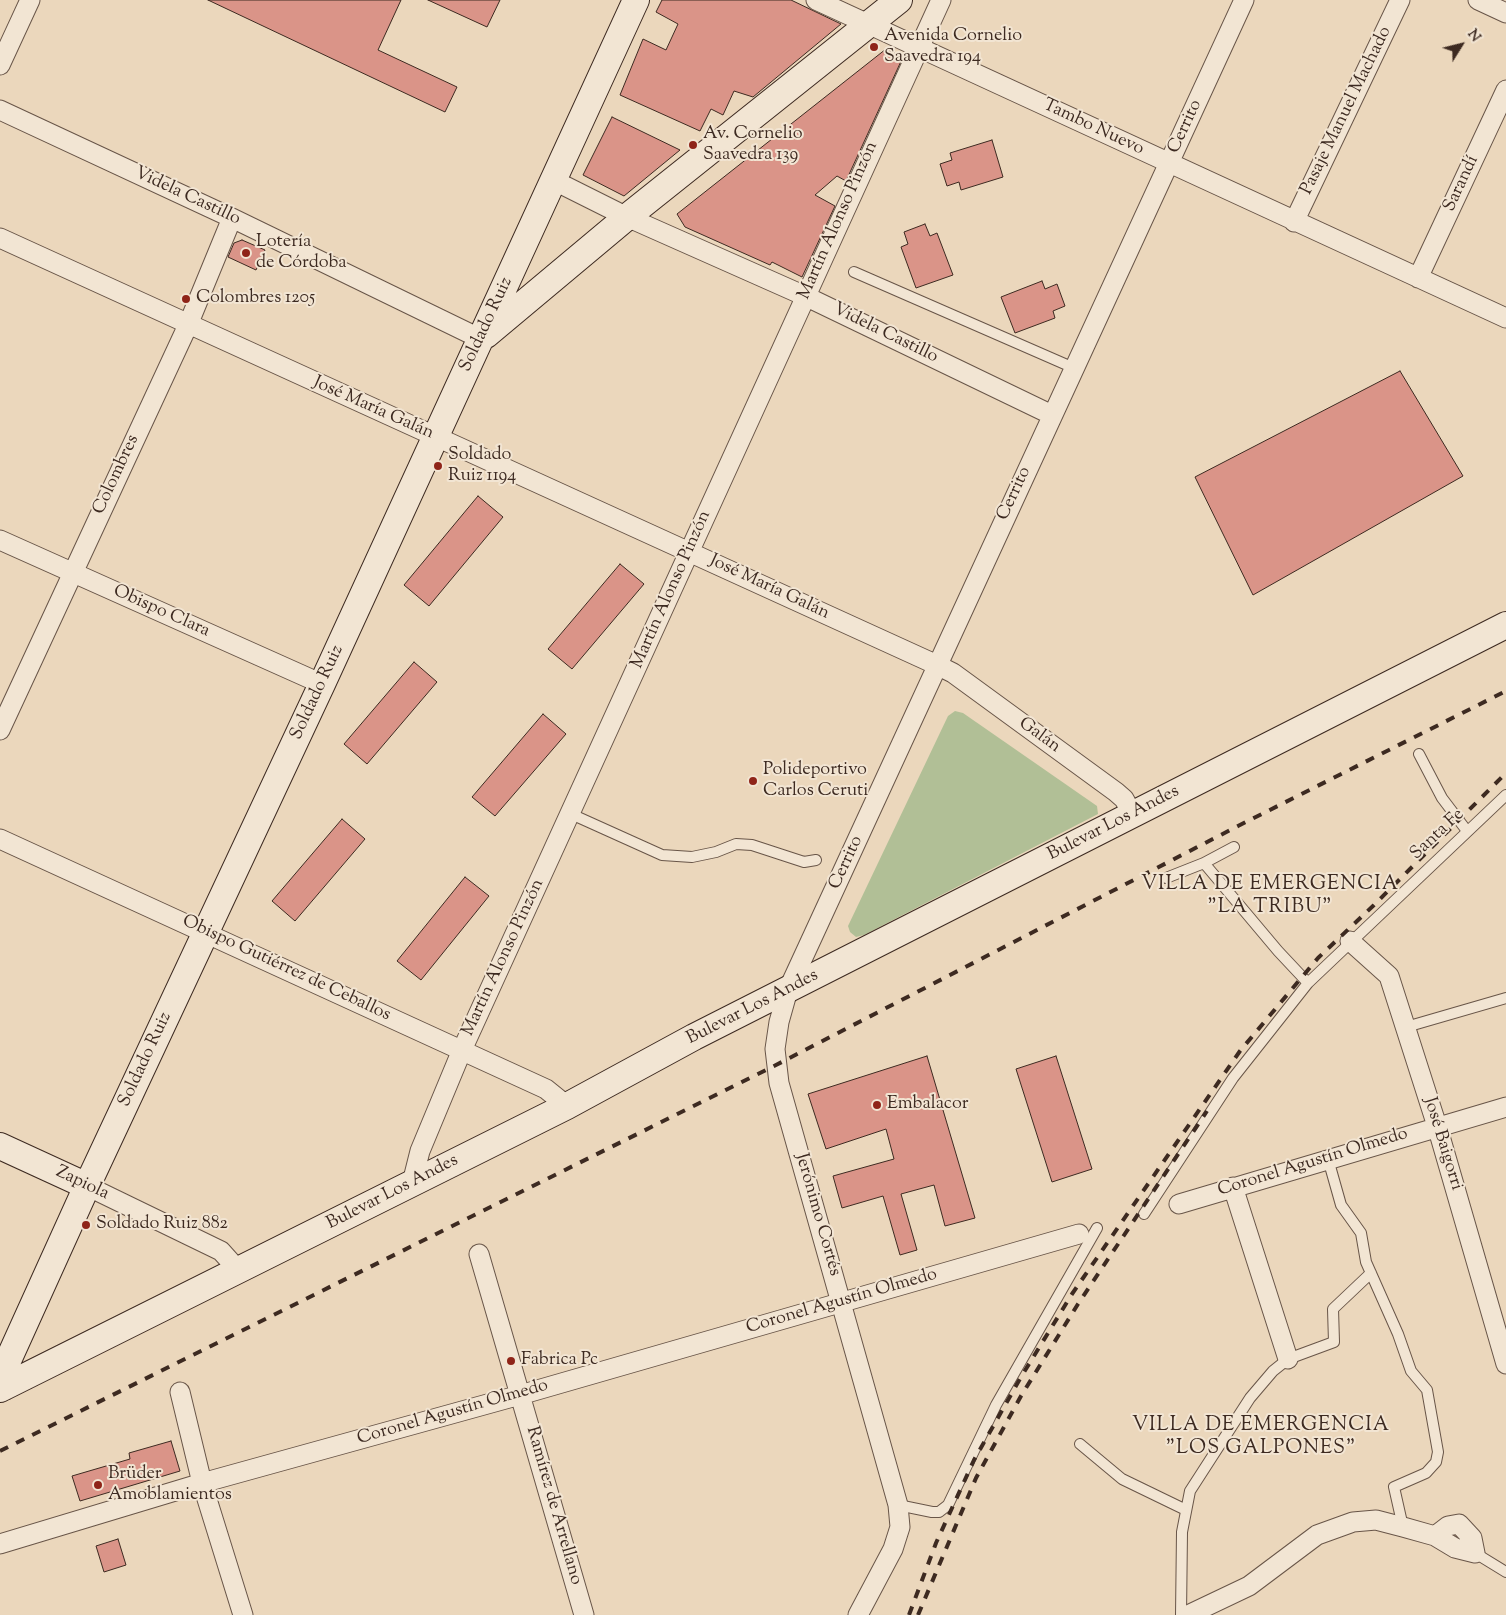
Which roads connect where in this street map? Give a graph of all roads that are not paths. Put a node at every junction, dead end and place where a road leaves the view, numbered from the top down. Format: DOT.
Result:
graph roads {
  1 [pos="30,0"];
  2 [pos="636,0"];
  3 [pos="816,0"];
  4 [pos="900,0"];
  5 [pos="941,0"];
  6 [pos="1244,0"];
  7 [pos="1400,0"];
  8 [pos="1478,0"];
  9 [pos="1506,13"];
  10 [pos="869,25"];
  11 [pos="918,48"];
  12 [pos="2,58"];
  13 [pos="1506,90"];
  14 [pos="0,110"];
  15 [pos="1170,163"];
  16 [pos="553,180"];
  17 [pos="628,217"];
  18 [pos="232,218"];
  19 [pos="1294,222"];
  20 [pos="0,238"];
  21 [pos="854,272"];
  22 [pos="1418,278"];
  23 [pos="805,296"];
  24 [pos="1506,318"];
  25 [pos="188,325"];
  26 [pos="482,339"];
  27 [pos="1074,368"];
  28 [pos="1052,415"];
  29 [pos="436,437"];
  30 [pos="0,540"];
  31 [pos="689,552"];
  32 [pos="72,573"];
  33 [pos="1506,625"];
  34 [pos="937,665"];
  35 [pos="322,684"];
  36 [pos="0,730"];
  37 [pos="1419,754"];
  38 [pos="1506,795"];
  39 [pos="571,814"];
  40 [pos="1133,815"];
  41 [pos="1467,831"];
  42 [pos="0,838"];
  43 [pos="1234,847"];
  44 [pos="816,860"];
  45 [pos="1204,863"];
  46 [pos="1166,878"];
  47 [pos="206,932"];
  48 [pos="1350,941"];
  49 [pos="1308,983"];
  50 [pos="788,990"];
  51 [pos="1506,998"];
  52 [pos="1406,1027"];
  53 [pos="462,1050"];
  54 [pos="567,1106"];
  55 [pos="1506,1107"];
  56 [pos="1437,1126"];
  57 [pos="0,1146"];
  58 [pos="1328,1159"];
  59 [pos="412,1183"];
  60 [pos="87,1186"];
  61 [pos="1233,1187"];
  62 [pos="1179,1204"];
  63 [pos="1144,1214"];
  64 [pos="1088,1231"];
  65 [pos="480,1254"];
  66 [pos="238,1270"];
  67 [pos="1371,1273"];
  68 [pos="842,1301"];
  69 [pos="1288,1359"];
  70 [pos="1506,1364"];
  71 [pos="2,1388"];
  72 [pos="180,1392"];
  73 [pos="520,1395"];
  74 [pos="1080,1444"];
  75 [pos="202,1483"];
  76 [pos="898,1506"];
  77 [pos="1186,1510"];
  78 [pos="1402,1527"];
  79 [pos="0,1544"];
  80 [pos="1475,1553"];
  81 [pos="1506,1572"];
  82 [pos="243,1615"];
  83 [pos="584,1615"];
  84 [pos="858,1615"];
  85 [pos="1181,1615"];
  86 [pos="1188,1615"];
  1 -- 12 [label="street"];
  2 -- 16 [label="main road, Soldado Ruiz"];
  3 -- 10 [label="street, Tambo Nuevo"];
  4 -- 10 [label="main road"];
  5 -- 11 [label="street, Martín Alonso Pinzón"];
  6 -- 15 [label="street, Cerrito"];
  7 -- 19 [label="street, Pasaje Manuel Machado"];
  8 -- 9 [label="street"];
  10 -- 11 [label="street, Tambo Nuevo"];
  10 -- 17 [label="main road"];
  11 -- 15 [label="street, Tambo Nuevo"];
  11 -- 23 [label="street, Martín Alonso Pinzón"];
  13 -- 22 [label="street, Sarandí"];
  14 -- 18 [label="street, Videla Castillo"];
  15 -- 19 [label="street, Tambo Nuevo"];
  15 -- 27 [label="street, Cerrito"];
  16 -- 17 [label="street, Videla Castillo"];
  16 -- 26 [label="main road, Soldado Ruiz"];
  17 -- 23 [label="street, Videla Castillo"];
  17 -- 26 [label="main road"];
  18 -- 25 [label="street, Colombres"];
  18 -- 26 [label="street, Videla Castillo"];
  19 -- 22 [label="street, Tambo Nuevo"];
  20 -- 25 [label="street, José María Galán"];
  21 -- 27 [label="lane"];
  22 -- 24 [label="street, Tambo Nuevo"];
  23 -- 28 [label="street, Videla Castillo"];
  23 -- 31 [label="street, Martín Alonso Pinzón"];
  25 -- 29 [label="street, José María Galán"];
  25 -- 32 [label="street, Colombres"];
  26 -- 29 [label="main road, Soldado Ruiz"];
  27 -- 28 [label="street, Cerrito"];
  28 -- 34 [label="street, Cerrito"];
  29 -- 31 [label="street, José María Galán"];
  29 -- 35 [label="main road, Soldado Ruiz"];
  30 -- 32 [label="street, Obispo Clara"];
  31 -- 34 [label="street, José María Galán"];
  31 -- 39 [label="street, Martín Alonso Pinzón"];
  32 -- 35 [label="street, Obispo Clara"];
  32 -- 36 [label="street, Colombres"];
  33 -- 40 [label="main road, Bulevar Los Andes"];
  34 -- 40 [label="street, Galán"];
  34 -- 50 [label="street, Cerrito"];
  35 -- 47 [label="main road, Soldado Ruiz"];
  37 -- 41 [label="lane"];
  38 -- 41 [label="lane, Santa Fe"];
  39 -- 44 [label="lane"];
  39 -- 53 [label="street, Martín Alonso Pinzón"];
  40 -- 50 [label="main road, Bulevar Los Andes"];
  41 -- 48 [label="lane, Santa Fe"];
  42 -- 47 [label="street, Obispo Gutiérrez de Ceballos"];
  43 -- 45 [label="lane"];
  45 -- 46 [label="lane"];
  45 -- 49 [label="lane"];
  47 -- 53 [label="street, Obispo Gutiérrez de Ceballos"];
  47 -- 60 [label="main road, Soldado Ruiz"];
  48 -- 49 [label="lane, Santa Fe"];
  48 -- 52 [label="street, José Baigorri"];
  49 -- 63 [label="lane, Santa Fe"];
  50 -- 54 [label="main road, Bulevar Los Andes"];
  50 -- 68 [label="street, Jerónimo Cortés"];
  51 -- 52 [label="lane"];
  52 -- 56 [label="street, José Baigorri"];
  53 -- 54 [label="street, Obispo Gutiérrez de Ceballos"];
  53 -- 59 [label="street, Martín Alonso Pinzón"];
  54 -- 59 [label="main road, Bulevar Los Andes"];
  55 -- 56 [label="street, Coronel Agustín Olmedo"];
  56 -- 58 [label="street, Coronel Agustín Olmedo"];
  56 -- 70 [label="street, José Baigorri"];
  57 -- 60 [label="main road, Zapiola"];
  58 -- 61 [label="street, Coronel Agustín Olmedo"];
  58 -- 67 [label="lane"];
  59 -- 66 [label="main road, Bulevar Los Andes"];
  60 -- 66 [label="street, Zapiola"];
  60 -- 71 [label="main road, Soldado Ruiz"];
  61 -- 62 [label="street, Coronel Agustín Olmedo"];
  61 -- 69 [label="street"];
  64 -- 68 [label="street, Coronel Agustín Olmedo"];
  64 -- 76 [label="lane"];
  65 -- 73 [label="street, Ramírez de Arrellano"];
  66 -- 71 [label="main road, Bulevar Los Andes"];
  67 -- 69 [label="lane"];
  67 -- 78 [label="lane"];
  68 -- 73 [label="street, Coronel Agustín Olmedo"];
  68 -- 76 [label="street, Jerónimo Cortés"];
  69 -- 77 [label="lane"];
  72 -- 75 [label="street"];
  73 -- 75 [label="street, Coronel Agustín Olmedo"];
  73 -- 83 [label="street, Ramírez de Arrellano"];
  74 -- 77 [label="lane"];
  75 -- 79 [label="street, Coronel Agustín Olmedo"];
  75 -- 82 [label="street"];
  76 -- 84 [label="street, Jerónimo Cortés"];
  77 -- 85 [label="lane"];
  78 -- 80 [label="street"];
  78 -- 86 [label="street"];
  80 -- 81 [label="lane"];
}
